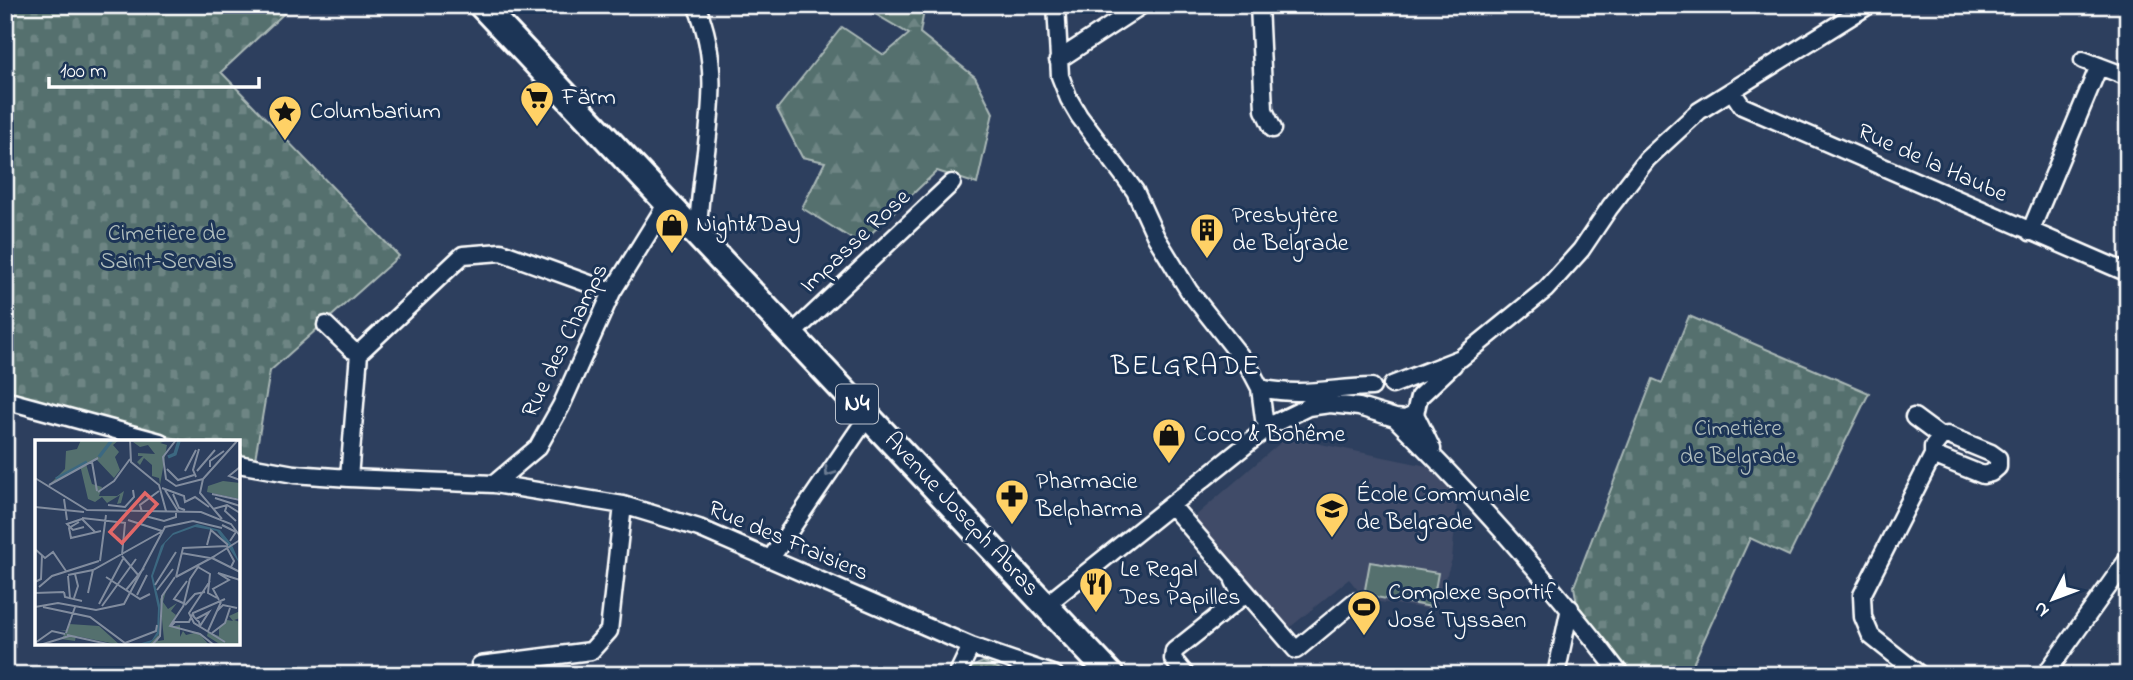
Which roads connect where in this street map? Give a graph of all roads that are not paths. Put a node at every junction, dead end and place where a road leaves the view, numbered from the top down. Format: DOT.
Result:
graph roads {
  1 [pos="481,5"];
  2 [pos="1056,5"];
  3 [pos="1142,5"];
  4 [pos="1259,5"];
  5 [pos="1869,5"];
  6 [pos="696,9"];
  7 [pos="1058,60"];
  8 [pos="2083,60"];
  9 [pos="2099,66"];
  10 [pos="2128,77"];
  11 [pos="1731,91"];
  12 [pos="1273,130"];
  13 [pos="952,183"];
  14 [pos="667,203"];
  15 [pos="2030,232"];
  16 [pos="698,235"];
  17 [pos="2121,271"];
  18 [pos="612,292"];
  19 [pos="326,325"];
  20 [pos="791,335"];
  21 [pos="359,353"];
  22 [pos="1461,358"];
  23 [pos="1392,385"];
  24 [pos="1372,387"];
  25 [pos="1284,394"];
  26 [pos="1260,395"];
  27 [pos="1419,397"];
  28 [pos="5,400"];
  29 [pos="1359,407"];
  30 [pos="1415,414"];
  31 [pos="1292,415"];
  32 [pos="868,416"];
  33 [pos="1914,417"];
  34 [pos="1395,418"];
  35 [pos="1271,425"];
  36 [pos="1941,437"];
  37 [pos="1253,439"];
  38 [pos="153,440"];
  39 [pos="1933,455"];
  40 [pos="1437,459"];
  41 [pos="240,464"];
  42 [pos="349,478"];
  43 [pos="494,484"];
  44 [pos="623,505"];
  45 [pos="1171,505"];
  46 [pos="771,558"];
  47 [pos="2128,559"];
  48 [pos="1231,576"];
  49 [pos="1354,602"];
  50 [pos="1046,605"];
  51 [pos="1570,608"];
  52 [pos="971,646"];
  53 [pos="480,665"];
  54 [pos="1101,671"];
  55 [pos="957,675"];
  56 [pos="1055,675"];
  57 [pos="1186,675"];
  58 [pos="1556,675"];
  59 [pos="1621,675"];
  60 [pos="1920,675"];
  61 [pos="2045,675"];
  1 -- 14 [label="main road, N4"];
  2 -- 7 [label="street"];
  3 -- 7 [label="street"];
  4 -- 12 [label="street"];
  5 -- 11 [label="street"];
  6 -- 16 [label="street"];
  7 -- 26 [label="street"];
  8 -- 9 [label="street"];
  9 -- 10 [label="street"];
  9 -- 15 [label="street"];
  11 -- 15 [label="street, Rue de la Haube"];
  11 -- 22 [label="street"];
  13 -- 20 [label="street, Impasse Rose"];
  14 -- 16 [label="main road, Avenue Joseph Abras / N4"];
  14 -- 18 [label="street, Rue des Champs"];
  15 -- 17 [label="street, Rue de la Haube"];
  16 -- 20 [label="main road, Avenue Joseph Abras / N4"];
  18 -- 21 [label="street"];
  18 -- 43 [label="street, Rue des Champs"];
  19 -- 21 [label="street"];
  20 -- 32 [label="main road, Avenue Joseph Abras / N4"];
  21 -- 42 [label="street"];
  22 -- 23 [label="street"];
  22 -- 27 [label="street"];
  23 -- 24 [label="street"];
  23 -- 27 [label="street"];
  24 -- 25 [label="street"];
  24 -- 29 [label="street"];
  25 -- 26 [label="street"];
  25 -- 31 [label="street"];
  26 -- 35 [label="street"];
  26 -- 37 [label="street"];
  27 -- 30 [label="street"];
  28 -- 38 [label="street"];
  29 -- 31 [label="street"];
  29 -- 34 [label="street"];
  30 -- 34 [label="street"];
  30 -- 40 [label="street"];
  31 -- 35 [label="street"];
  32 -- 46 [label="street, one-way"];
  32 -- 50 [label="main road, Avenue Joseph Abras / N4"];
  33 -- 36 [label="street"];
  34 -- 40 [label="street"];
  35 -- 37 [label="street"];
  36 -- 39 [label="street"];
  36 -- 39 [label="street"];
  37 -- 45 [label="street"];
  39 -- 60 [label="street"];
  40 -- 51 [label="street"];
  41 -- 42 [label="street"];
  42 -- 43 [label="street"];
  43 -- 44 [label="street, Rue des Fraisiers"];
  44 -- 46 [label="street, Rue des Fraisiers"];
  44 -- 53 [label="street"];
  45 -- 48 [label="street"];
  45 -- 50 [label="street"];
  46 -- 52 [label="street, Rue des Fraisiers"];
  47 -- 61 [label="street"];
  48 -- 49 [label="street"];
  48 -- 57 [label="street"];
  50 -- 54 [label="main road, Avenue Joseph Abras / N4"];
  51 -- 58 [label="street"];
  51 -- 59 [label="street"];
  52 -- 55 [label="street"];
  52 -- 56 [label="street, Rue des Fraisiers"];
}
